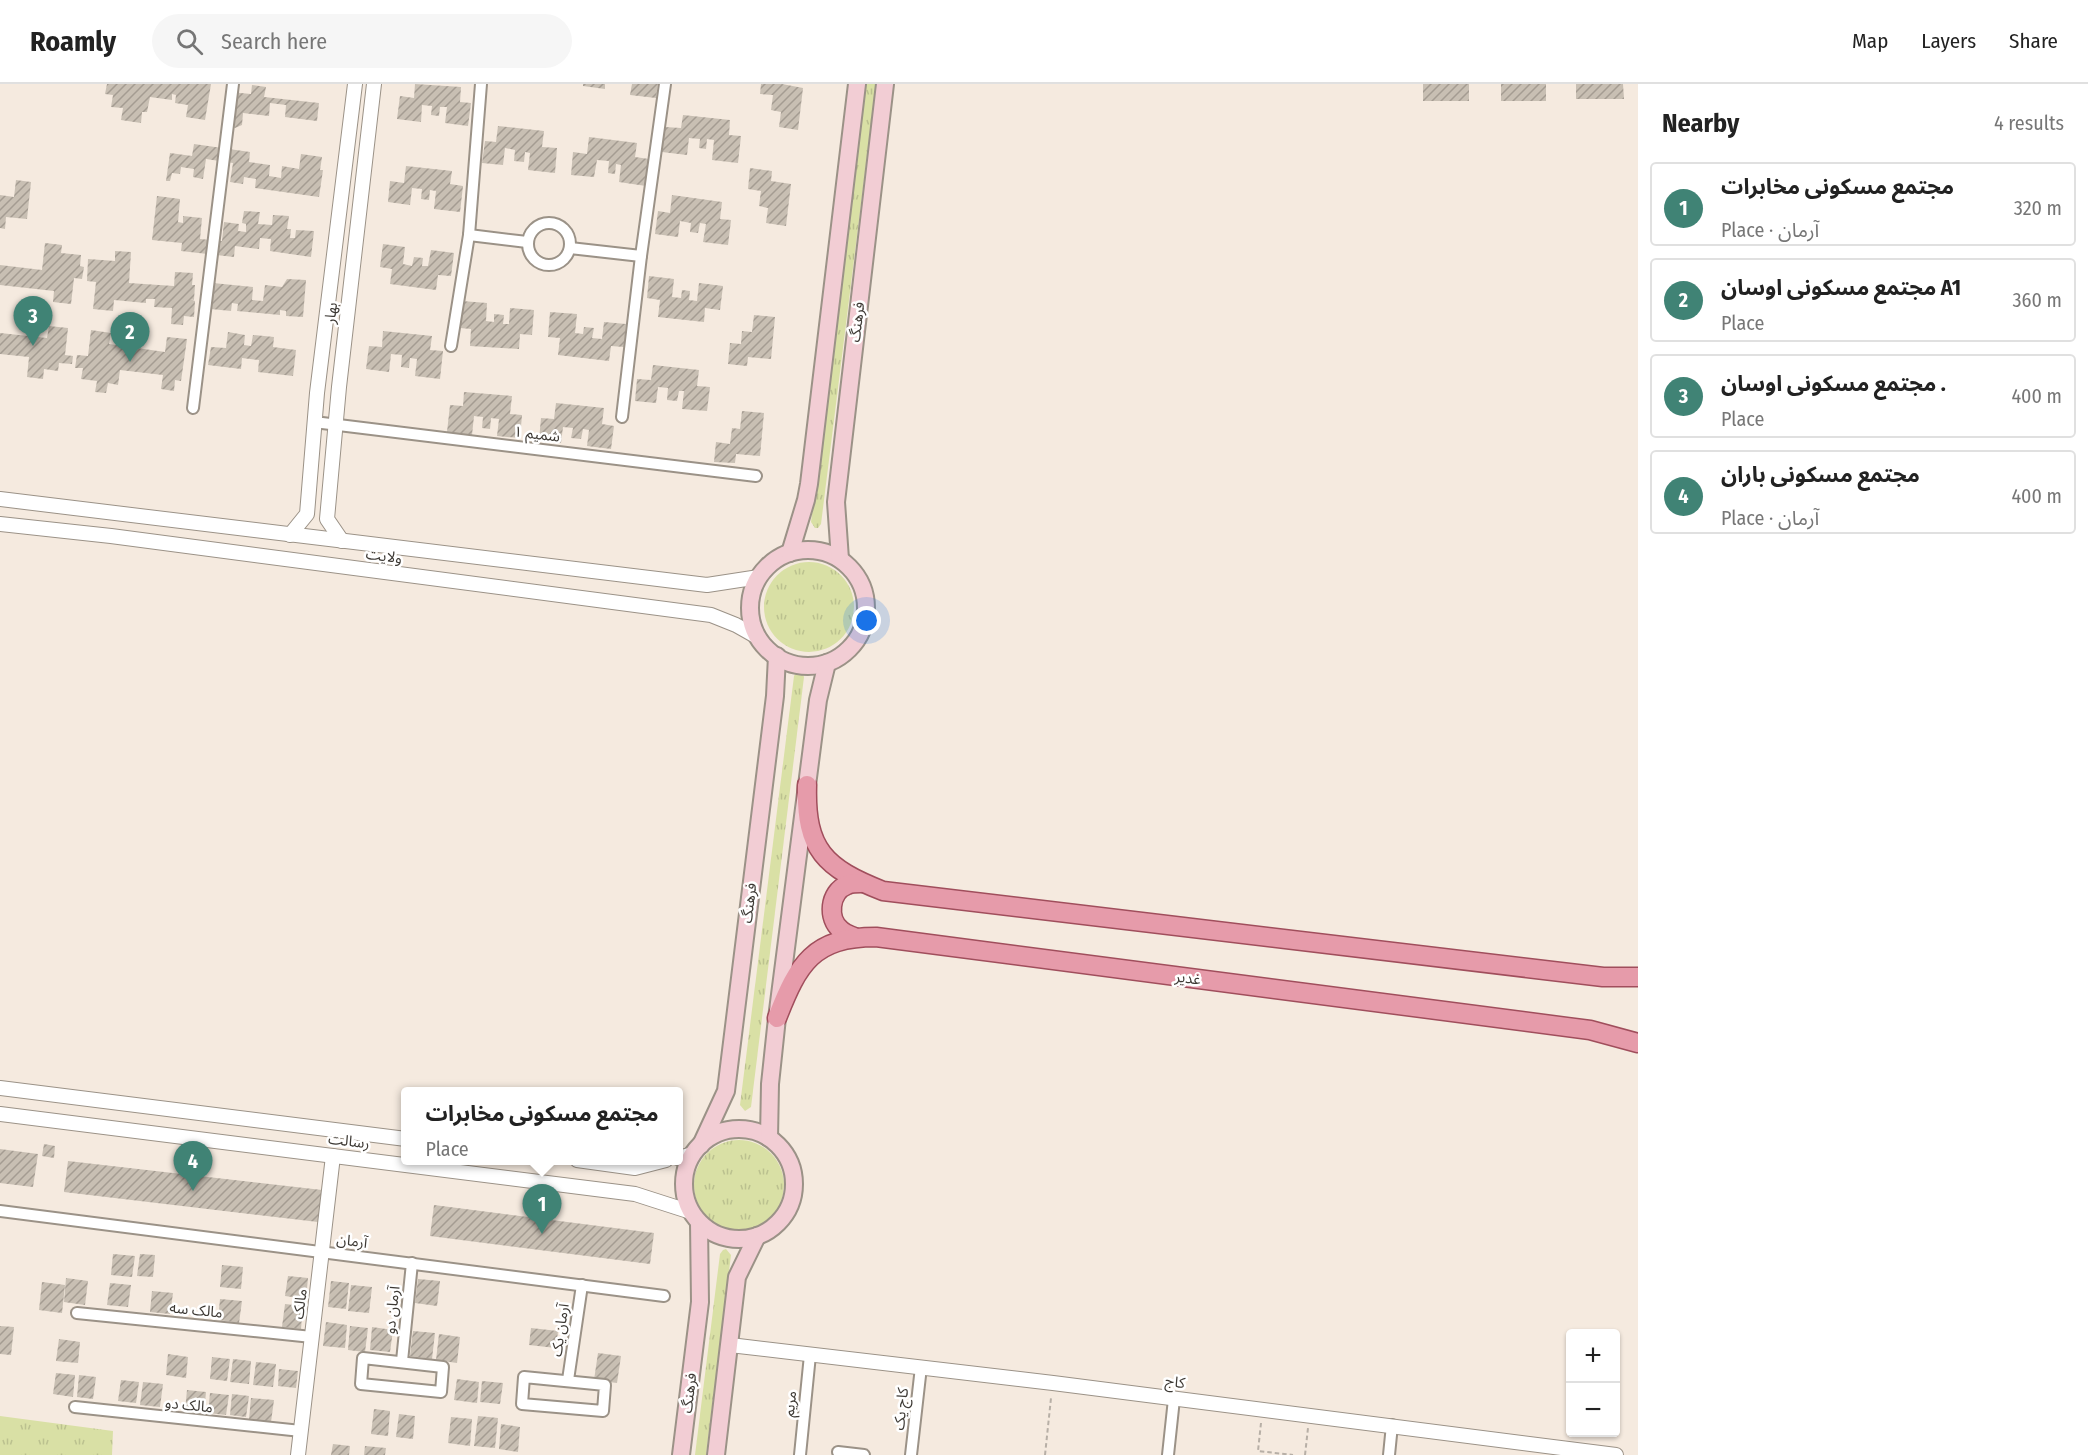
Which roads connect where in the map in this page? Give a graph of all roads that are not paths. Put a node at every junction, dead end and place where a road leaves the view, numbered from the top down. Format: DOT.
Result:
graph roads {
  1 [pos="233,84"];
  2 [pos="355,84"];
  3 [pos="374,84"];
  4 [pos="481,84"];
  5 [pos="665,84"];
  6 [pos="857,84"];
  7 [pos="885,84"];
  8 [pos="469,235"];
  9 [pos="527,242"];
  10 [pos="570,248"];
  11 [pos="641,256"];
  12 [pos="451,345"];
  13 [pos="193,408"];
  14 [pos="622,417"];
  15 [pos="315,422"];
  16 [pos="336,424"];
  17 [pos="756,476"];
  18 [pos="0,499"];
  19 [pos="0,524"];
  20 [pos="290,535"];
  21 [pos="342,541"];
  22 [pos="790,553"];
  23 [pos="840,559"];
  24 [pos="759,577"];
  25 [pos="759,638"];
  26 [pos="777,656"];
  27 [pos="827,663"];
  28 [pos="807,785"];
  29 [pos="861,883"];
  30 [pos="854,937"];
  31 [pos="1638,977"];
  32 [pos="777,1018"];
  33 [pos="1638,1043"];
  34 [pos="0,1088"];
  35 [pos="0,1114"];
  36 [pos="401,1138"];
  37 [pos="769,1138"];
  38 [pos="691,1152"];
  39 [pos="333,1156"];
  40 [pos="401,1165"];
  41 [pos="405,1165"];
  42 [pos="610,1165"];
  43 [pos="648,1165"];
  44 [pos="0,1211"];
  45 [pos="695,1218"];
  46 [pos="757,1236"];
  47 [pos="322,1252"];
  48 [pos="412,1263"];
  49 [pos="582,1284"];
  50 [pos="664,1296"];
  51 [pos="77,1313"];
  52 [pos="312,1337"];
  53 [pos="730,1345"];
  54 [pos="810,1355"];
  55 [pos="402,1361"];
  56 [pos="921,1367"];
  57 [pos="568,1380"];
  58 [pos="1174,1399"];
  59 [pos="75,1407"];
  60 [pos="1392,1425"];
  61 [pos="301,1431"];
  62 [pos="838,1452"];
  63 [pos="298,1455"];
  64 [pos="681,1455"];
  65 [pos="716,1455"];
  66 [pos="800,1455"];
  67 [pos="864,1455"];
  68 [pos="911,1455"];
  69 [pos="1168,1455"];
  70 [pos="1389,1455"];
  71 [pos="1616,1455"];
  1 -- 13 [label="street"];
  2 -- 15 [label="street, بهار"];
  3 -- 16 [label="street, بهار"];
  4 -- 8 [label="street"];
  5 -- 11 [label="street"];
  6 -- 22 [label="main road, فرهنگ"];
  7 -- 23 [label="main road, فرهنگ"];
  8 -- 9 [label="street"];
  8 -- 12 [label="street"];
  9 -- 10 [label="street"];
  9 -- 10 [label="street"];
  10 -- 11 [label="street"];
  11 -- 14 [label="street"];
  15 -- 16 [label="street, شمیم ۱"];
  15 -- 20 [label="street, بهار"];
  16 -- 17 [label="street, شمیم ۱"];
  16 -- 21 [label="street, بهار"];
  18 -- 20 [label="street, ولایت"];
  19 -- 25 [label="street, ولایت"];
  20 -- 21 [label="street, ولایت"];
  21 -- 24 [label="street, ولایت"];
  22 -- 23 [label="main road"];
  22 -- 24 [label="main road"];
  23 -- 27 [label="main road"];
  24 -- 25 [label="main road"];
  25 -- 26 [label="main road"];
  26 -- 27 [label="main road"];
  26 -- 38 [label="main road, فرهنگ"];
  27 -- 28 [label="main road"];
  28 -- 29 [label="main road"];
  28 -- 32 [label="main road"];
  29 -- 30 [label="main road"];
  29 -- 31 [label="main road"];
  30 -- 32 [label="main road, غدیر"];
  30 -- 33 [label="main road, غدیر"];
  32 -- 37 [label="main road"];
  34 -- 36 [label="street, رسالت"];
  35 -- 39 [label="street, رسالت"];
  37 -- 38 [label="main road"];
  37 -- 46 [label="main road"];
  38 -- 45 [label="main road"];
  39 -- 40 [label="street, رسالت"];
  39 -- 47 [label="street, مالک"];
  41 -- 45 [label="street, رسالت"];
  42 -- 43 [label="street"];
  44 -- 47 [label="street, آرمان"];
  45 -- 46 [label="main road"];
  45 -- 64 [label="main road, فرهنگ"];
  46 -- 53 [label="main road"];
  47 -- 48 [label="street, آرمان"];
  47 -- 52 [label="street, مالک"];
  48 -- 49 [label="street, آرمان"];
  48 -- 55 [label="street, آرمان دو"];
  49 -- 50 [label="street, آرمان"];
  49 -- 57 [label="street, آرمان یک"];
  51 -- 52 [label="street, مالک سه"];
  52 -- 61 [label="street, مالک"];
  53 -- 54 [label="street, کاج"];
  53 -- 65 [label="main road"];
  54 -- 56 [label="street, کاج"];
  54 -- 66 [label="street, مریم"];
  55 -- 55 [label="street"];
  56 -- 58 [label="street, کاج"];
  56 -- 68 [label="street, کاج یک"];
  57 -- 57 [label="street"];
  58 -- 60 [label="street, کاج"];
  58 -- 69 [label="street"];
  59 -- 61 [label="street, مالک دو"];
  60 -- 70 [label="street"];
  60 -- 71 [label="street, کاج"];
  61 -- 63 [label="street, مالک"];
  62 -- 67 [label="street"];
}
